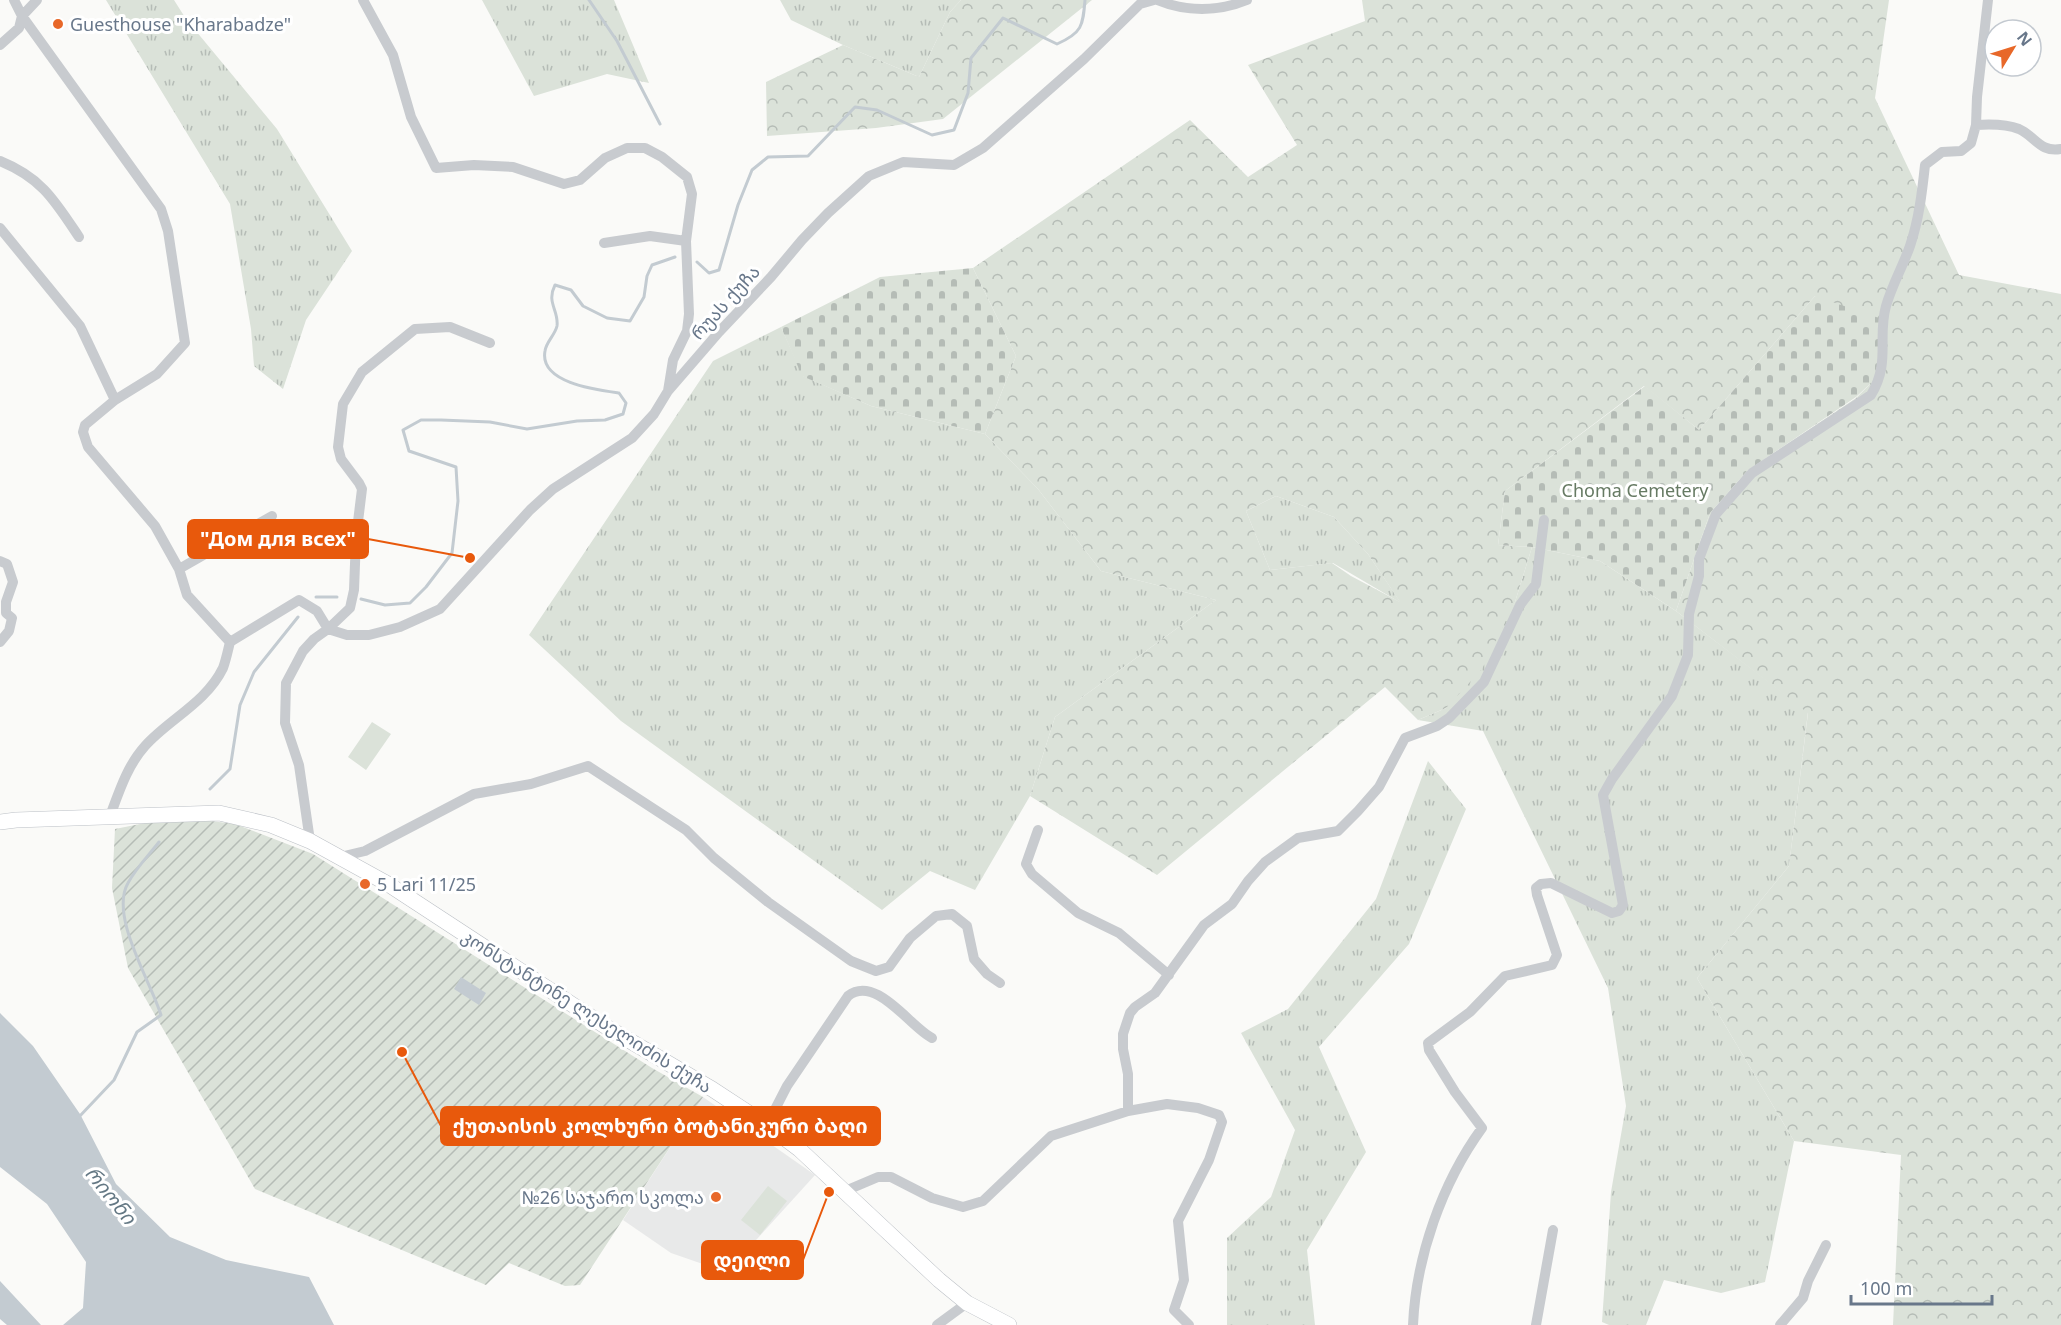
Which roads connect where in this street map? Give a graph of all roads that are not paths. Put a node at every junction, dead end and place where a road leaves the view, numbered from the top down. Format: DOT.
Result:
graph roads {
  1 [pos="14,0"];
  2 [pos="37,0"];
  3 [pos="363,0"];
  4 [pos="1156,0"];
  5 [pos="1247,0"];
  6 [pos="1988,0"];
  7 [pos="22,16"];
  8 [pos="0,45"];
  9 [pos="1976,125"];
  10 [pos="2061,149"];
  11 [pos="0,161"];
  12 [pos="0,228"];
  13 [pos="79,237"];
  14 [pos="686,241"];
  15 [pos="604,243"];
  16 [pos="489,343"];
  17 [pos="668,392"];
  18 [pos="116,400"];
  19 [pos="272,516"];
  20 [pos="1544,520"];
  21 [pos="0,561"];
  22 [pos="179,569"];
  23 [pos="328,629"];
  24 [pos="0,642"];
  25 [pos="230,642"];
  26 [pos="110,816"];
  27 [pos="0,822"];
  28 [pos="1038,830"];
  29 [pos="310,841"];
  30 [pos="340,857"];
  31 [pos="1169,975"];
  32 [pos="1000,983"];
  33 [pos="932,1038"];
  34 [pos="1128,1111"];
  35 [pos="767,1125"];
  36 [pos="845,1191"];
  37 [pos="1553,1230"];
  38 [pos="1827,1245"];
  39 [pos="967,1303"];
  40 [pos="937,1325"];
  41 [pos="1009,1325"];
  42 [pos="1189,1325"];
  43 [pos="1413,1325"];
  44 [pos="1536,1325"];
  45 [pos="1780,1325"];
  1 -- 7 [label="street"];
  2 -- 7 [label="street"];
  3 -- 14 [label="street"];
  4 -- 5 [label="street, რუას ქუჩა"];
  4 -- 17 [label="street, რუას ქუჩა"];
  6 -- 9 [label="street"];
  7 -- 8 [label="street"];
  7 -- 18 [label="street"];
  9 -- 10 [label="street"];
  9 -- 43 [label="street"];
  11 -- 13 [label="street"];
  12 -- 18 [label="street"];
  14 -- 15 [label="street"];
  14 -- 17 [label="street"];
  16 -- 23 [label="street"];
  17 -- 23 [label="street, რუას ქუჩა"];
  18 -- 22 [label="street"];
  19 -- 22 [label="street"];
  20 -- 31 [label="street"];
  21 -- 24 [label="street"];
  22 -- 25 [label="street"];
  23 -- 25 [label="street"];
  23 -- 29 [label="street"];
  25 -- 26 [label="street"];
  26 -- 27 [label="main road, კონსტანტინე ლესელიძის ქუჩა"];
  26 -- 29 [label="main road, კონსტანტინე ლესელიძის ქუჩა"];
  28 -- 31 [label="street"];
  29 -- 30 [label="main road, კონსტანტინე ლესელიძის ქუჩა"];
  30 -- 32 [label="street"];
  30 -- 35 [label="main road, კონსტანტინე ლესელიძის ქუჩა"];
  31 -- 34 [label="street"];
  33 -- 35 [label="street"];
  34 -- 36 [label="street"];
  34 -- 42 [label="street"];
  35 -- 36 [label="main road, კონსტანტინე ლესელიძის ქუჩა"];
  36 -- 39 [label="main road, კონსტანტინე ლესელიძის ქუჩა"];
  37 -- 44 [label="street"];
  38 -- 45 [label="street"];
  39 -- 40 [label="street"];
  39 -- 41 [label="main road, კონსტანტინე ლესელიძის ქუჩა"];
}
